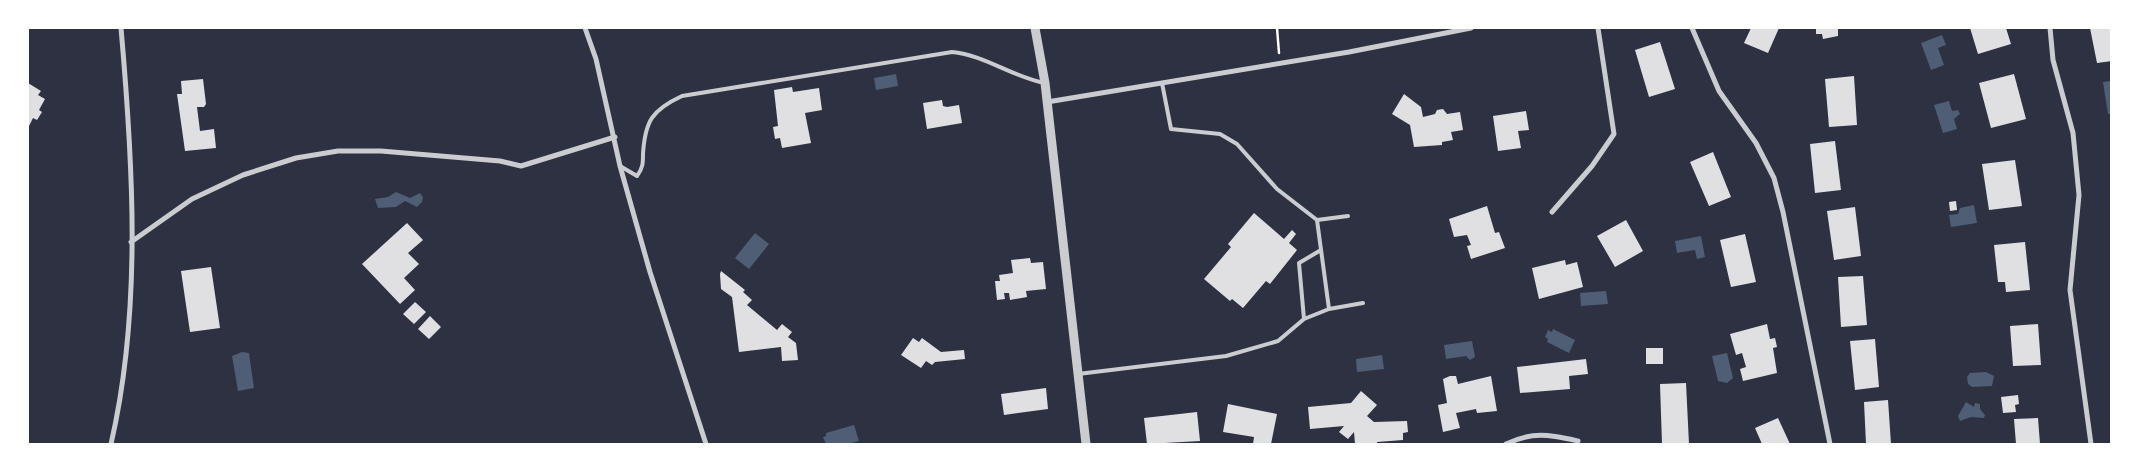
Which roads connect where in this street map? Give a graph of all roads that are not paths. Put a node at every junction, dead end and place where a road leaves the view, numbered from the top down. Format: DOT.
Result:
graph roads {
  1 [pos="121,28"];
  2 [pos="585,28"];
  3 [pos="1035,28"];
  4 [pos="1471,28"];
  5 [pos="1598,28"];
  6 [pos="1692,28"];
  7 [pos="2050,28"];
  8 [pos="1045,83"];
  9 [pos="1162,83"];
  10 [pos="1047,102"];
  11 [pos="615,137"];
  12 [pos="620,166"];
  13 [pos="1552,212"];
  14 [pos="1348,216"];
  15 [pos="1317,220"];
  16 [pos="131,242"];
  17 [pos="1321,250"];
  18 [pos="1363,303"];
  19 [pos="1329,308"];
  20 [pos="1304,319"];
  21 [pos="1078,374"];
  22 [pos="1578,441"];
  23 [pos="111,444"];
  24 [pos="706,444"];
  25 [pos="1086,444"];
  26 [pos="1506,444"];
  27 [pos="1830,444"];
  28 [pos="2090,444"];
  1 -- 16 [label="street"];
  2 -- 11 [label="street"];
  3 -- 8 [label="street"];
  4 -- 9 [label="street"];
  5 -- 13 [label="street"];
  6 -- 27 [label="street"];
  7 -- 28 [label="street"];
  8 -- 10 [label="street"];
  8 -- 12 [label="lane"];
  9 -- 10 [label="street"];
  9 -- 15 [label="lane"];
  10 -- 21 [label="street"];
  11 -- 12 [label="street"];
  11 -- 16 [label="street"];
  12 -- 24 [label="street"];
  14 -- 15 [label="lane"];
  15 -- 17 [label="lane"];
  16 -- 23 [label="street"];
  17 -- 19 [label="lane"];
  17 -- 20 [label="lane"];
  18 -- 19 [label="lane"];
  19 -- 20 [label="lane"];
  20 -- 21 [label="lane"];
  21 -- 25 [label="street"];
  22 -- 26 [label="street"];
}
